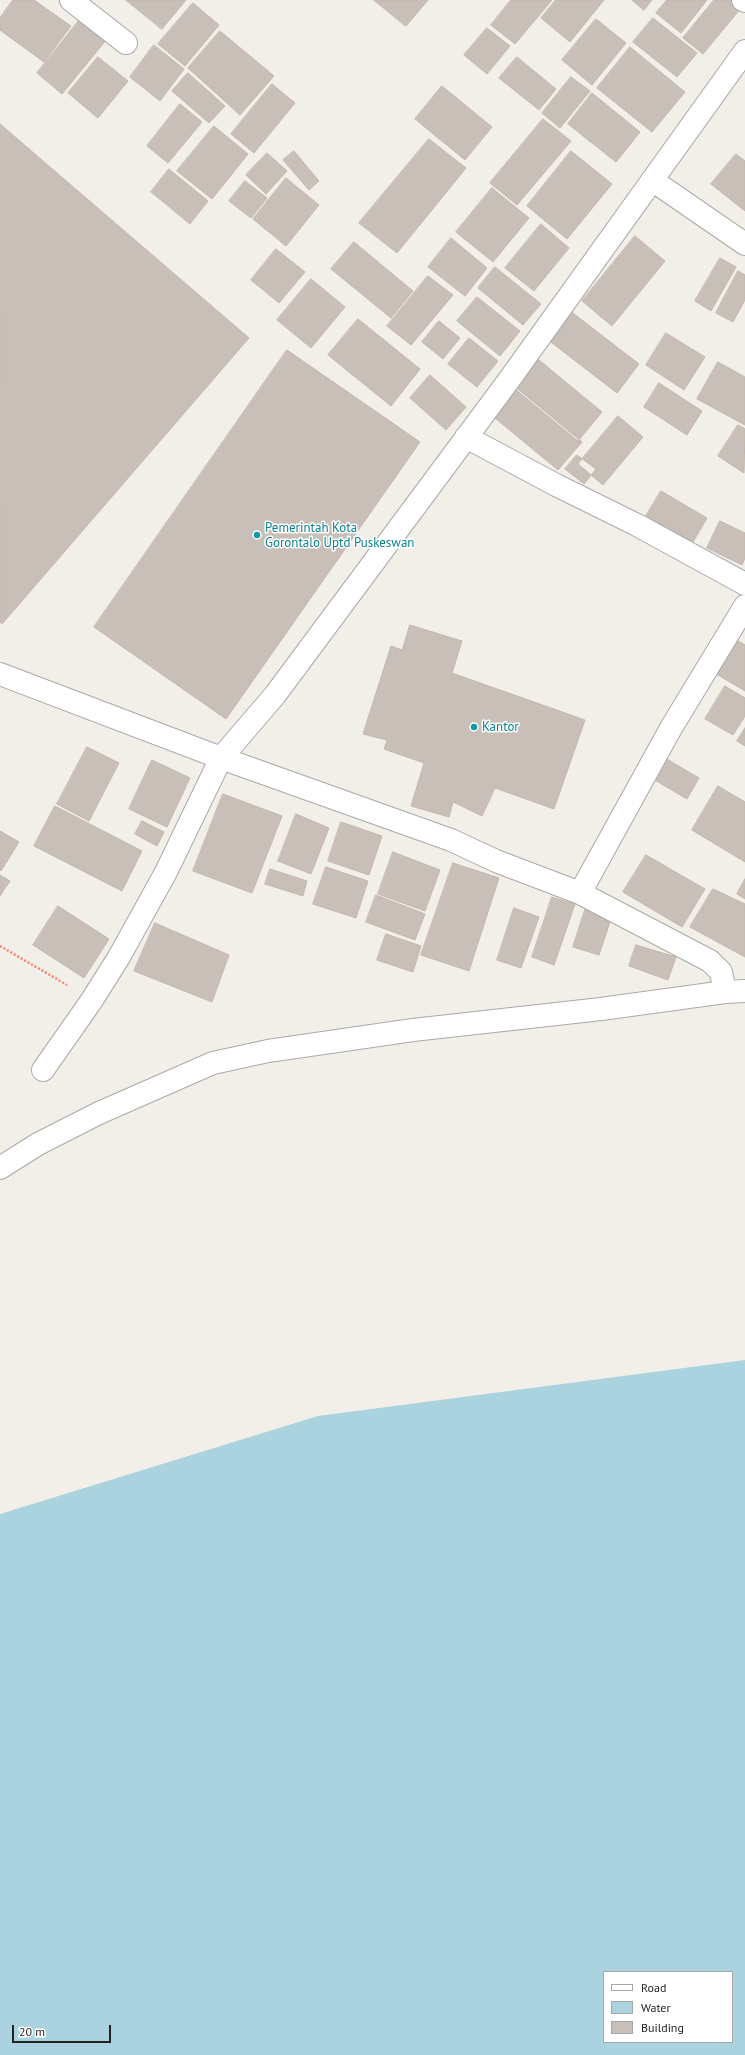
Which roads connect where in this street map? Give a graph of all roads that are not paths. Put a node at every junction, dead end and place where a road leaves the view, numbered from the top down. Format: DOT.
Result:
graph roads {
  1 [pos="71,0"];
  2 [pos="126,43"];
  3 [pos="745,51"];
  4 [pos="652,180"];
  5 [pos="745,244"];
  6 [pos="466,437"];
  7 [pos="745,584"];
  8 [pos="745,606"];
  9 [pos="0,674"];
  10 [pos="221,758"];
  11 [pos="580,893"];
  12 [pos="735,991"];
  13 [pos="43,1070"];
  14 [pos="0,1168"];
  1 -- 2 [label="street"];
  3 -- 4 [label="street"];
  4 -- 5 [label="street"];
  4 -- 6 [label="street"];
  6 -- 7 [label="street"];
  6 -- 10 [label="street"];
  8 -- 11 [label="street"];
  9 -- 10 [label="street"];
  10 -- 11 [label="street"];
  10 -- 13 [label="street"];
  11 -- 12 [label="street"];
  12 -- 14 [label="street"];
}
